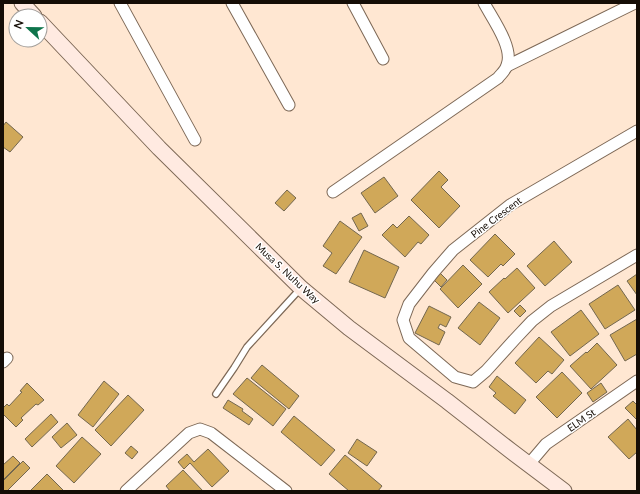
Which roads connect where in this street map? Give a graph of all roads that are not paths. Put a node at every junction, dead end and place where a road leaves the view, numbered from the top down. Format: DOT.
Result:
graph roads {
  1 [pos="120,3"];
  2 [pos="232,3"];
  3 [pos="353,3"];
  4 [pos="484,3"];
  5 [pos="635,3"];
  6 [pos="48,30"];
  7 [pos="383,59"];
  8 [pos="507,66"];
  9 [pos="290,105"];
  10 [pos="637,131"];
  11 [pos="195,140"];
  12 [pos="333,192"];
  13 [pos="637,255"];
  14 [pos="301,288"];
  15 [pos="637,381"];
  16 [pos="216,394"];
  17 [pos="529,464"];
  18 [pos="126,491"];
  19 [pos="286,491"];
  20 [pos="564,491"];
  1 -- 11 [label="street"];
  2 -- 9 [label="street"];
  3 -- 7 [label="street"];
  4 -- 8 [label="street"];
  5 -- 8 [label="street"];
  6 -- 14 [label="street, Musa S. Nuhu Way"];
  8 -- 12 [label="street"];
  10 -- 13 [label="street, Pine Crescent"];
  14 -- 16 [label="lane"];
  14 -- 17 [label="street, Musa S. Nuhu Way"];
  15 -- 17 [label="street, ELM St"];
  17 -- 20 [label="street, Musa S. Nuhu Way"];
  18 -- 19 [label="street"];
}
